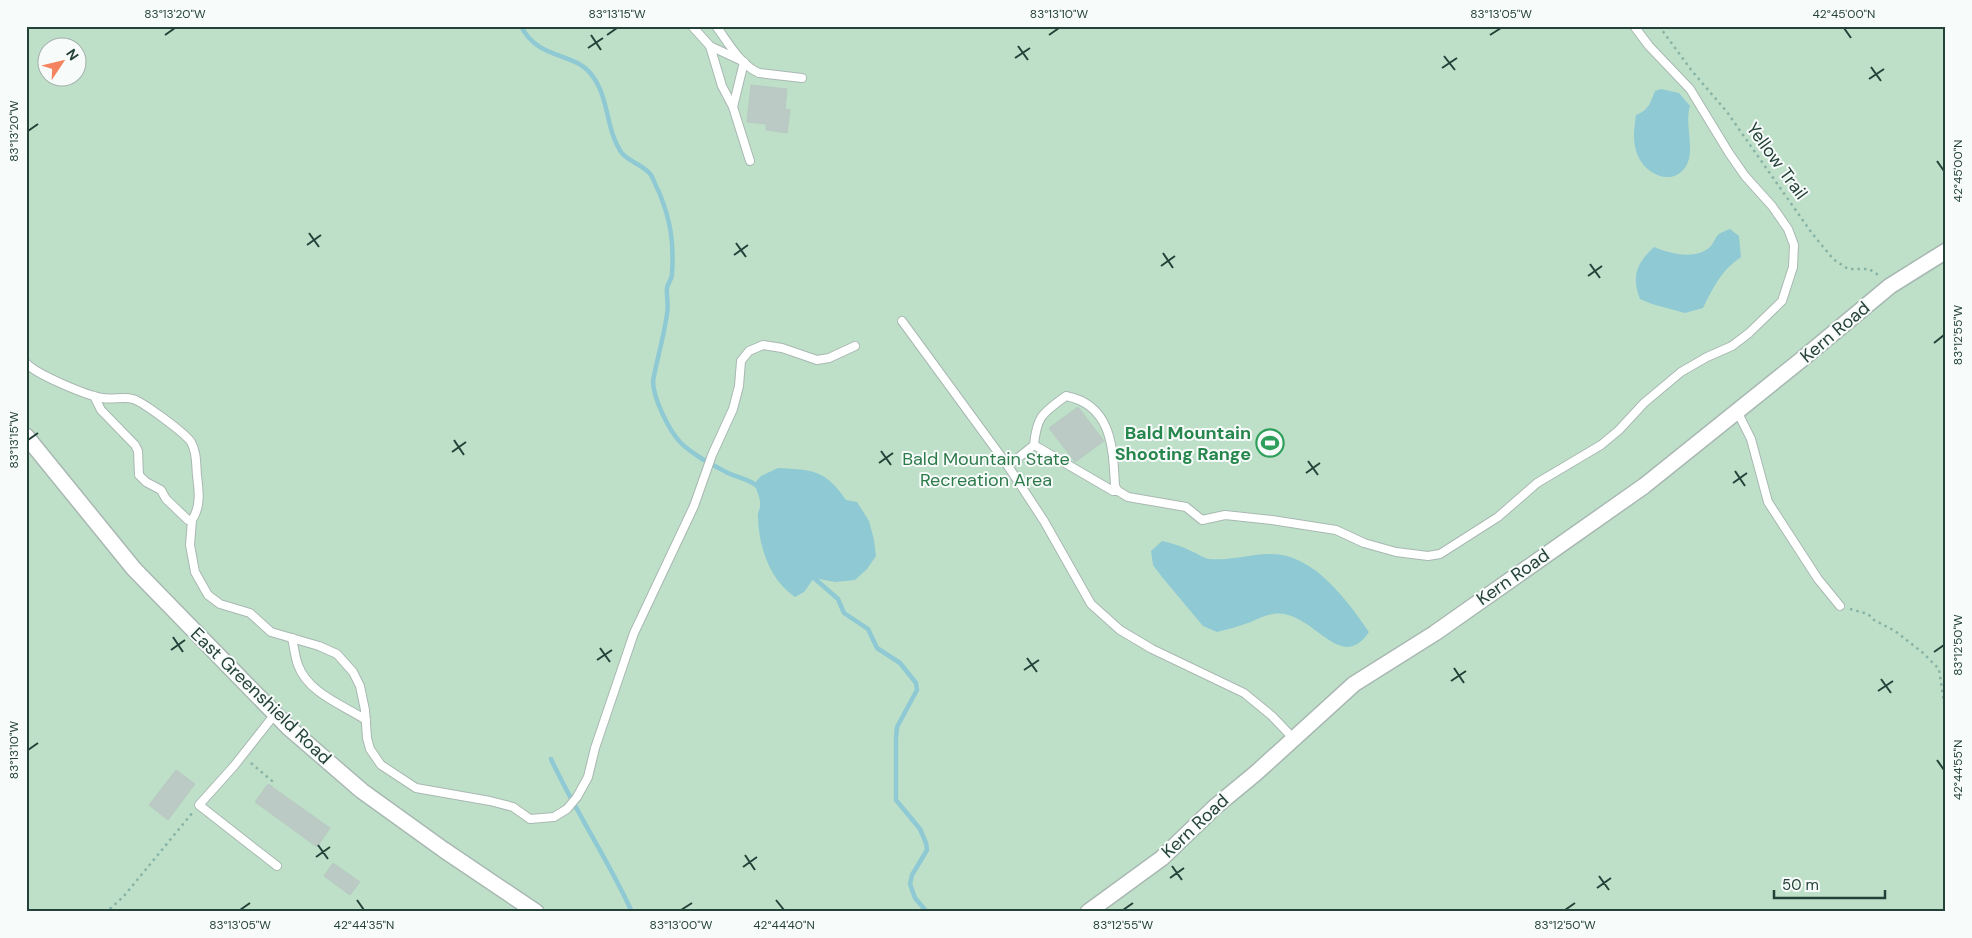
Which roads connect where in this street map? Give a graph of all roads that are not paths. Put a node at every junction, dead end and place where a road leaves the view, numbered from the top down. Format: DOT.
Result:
graph roads {
  1 [pos="692,26"];
  2 [pos="716,26"];
  3 [pos="1634,26"];
  4 [pos="710,46"];
  5 [pos="744,62"];
  6 [pos="802,78"];
  7 [pos="733,107"];
  8 [pos="750,161"];
  9 [pos="1946,251"];
  10 [pos="902,322"];
  11 [pos="855,346"];
  12 [pos="26,363"];
  13 [pos="94,396"];
  14 [pos="1737,411"];
  15 [pos="26,436"];
  16 [pos="1034,445"];
  17 [pos="1008,466"];
  18 [pos="1118,491"];
  19 [pos="192,520"];
  20 [pos="1840,606"];
  21 [pos="292,638"];
  22 [pos="275,714"];
  23 [pos="366,720"];
  24 [pos="1294,739"];
  25 [pos="277,866"];
  26 [pos="536,912"];
  27 [pos="1088,912"];
  1 -- 4 [label="lane"];
  2 -- 5 [label="lane"];
  3 -- 18 [label="lane"];
  4 -- 5 [label="lane"];
  4 -- 7 [label="lane"];
  5 -- 6 [label="lane"];
  5 -- 7 [label="lane"];
  7 -- 8 [label="lane"];
  9 -- 14 [label="street, Kern Road"];
  10 -- 17 [label="lane"];
  11 -- 23 [label="lane"];
  12 -- 13 [label="lane"];
  13 -- 19 [label="lane"];
  13 -- 19 [label="lane"];
  14 -- 20 [label="lane"];
  14 -- 24 [label="street, Kern Road"];
  15 -- 22 [label="street, East Greenshield Road"];
  16 -- 17 [label="lane"];
  16 -- 18 [label="lane"];
  16 -- 18 [label="lane"];
  17 -- 24 [label="lane"];
  19 -- 21 [label="lane"];
  21 -- 23 [label="lane"];
  21 -- 23 [label="lane"];
  22 -- 25 [label="lane"];
  22 -- 26 [label="street, East Greenshield Road"];
  24 -- 27 [label="street, Kern Road"];
}
